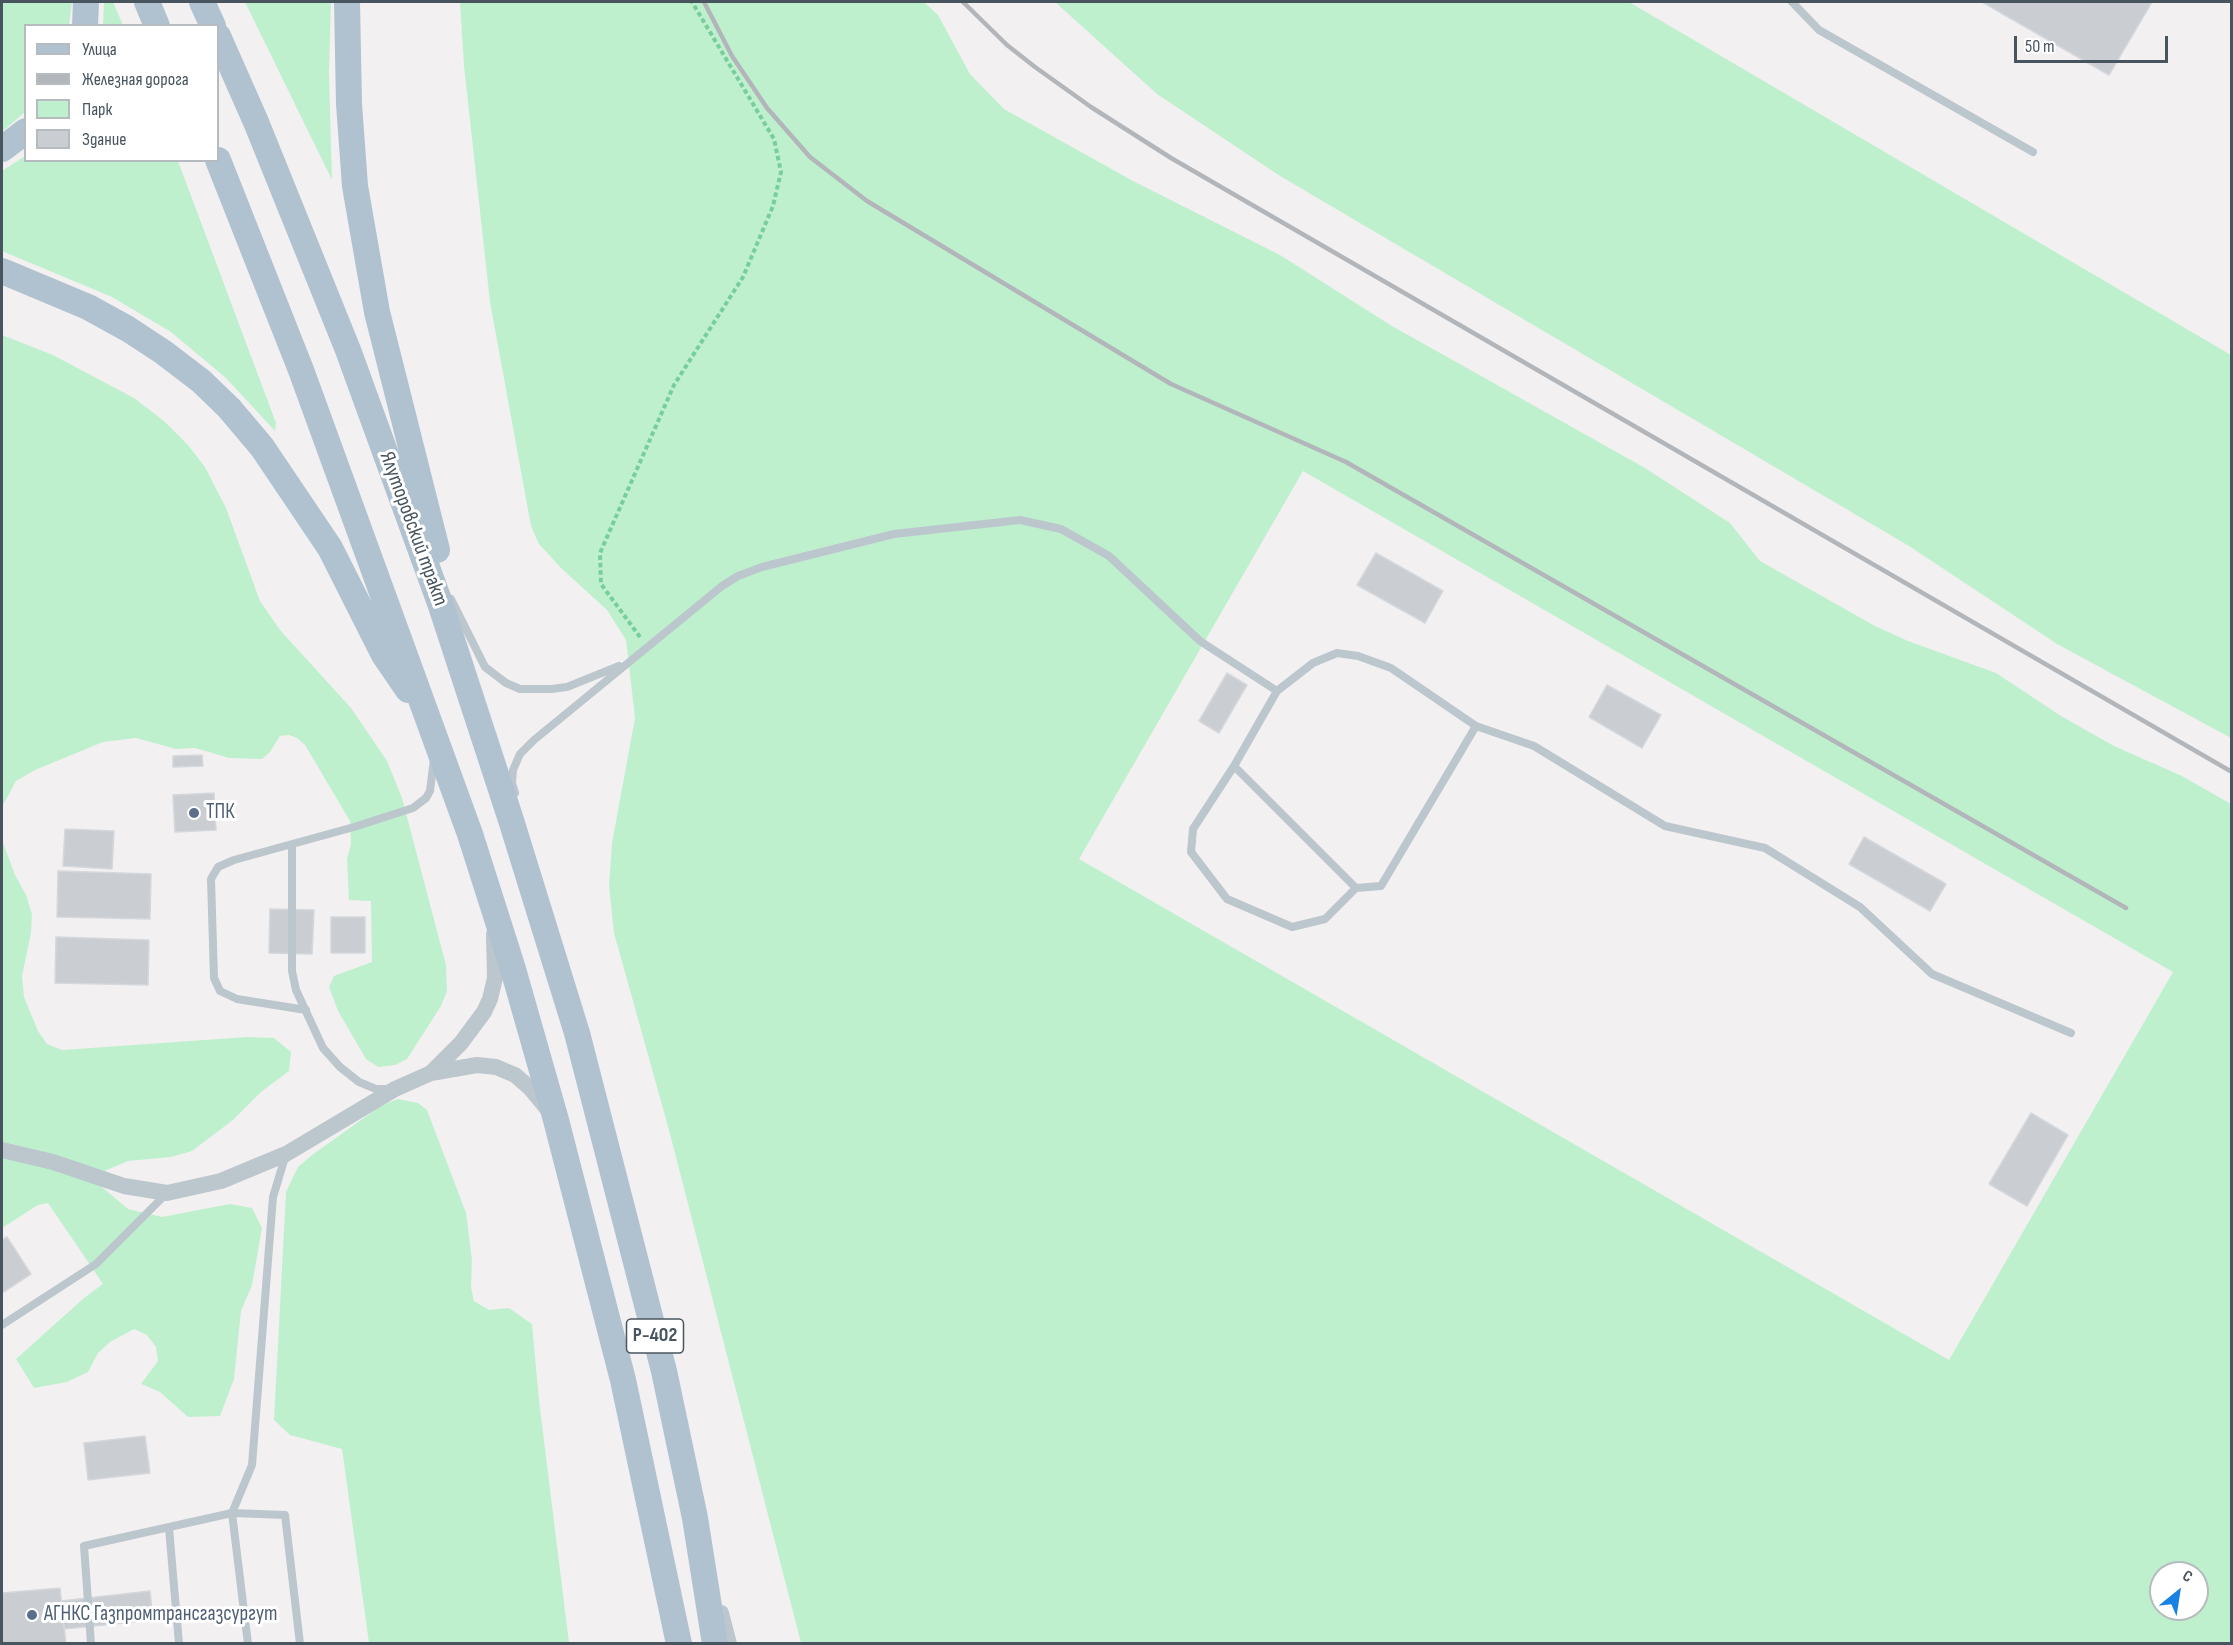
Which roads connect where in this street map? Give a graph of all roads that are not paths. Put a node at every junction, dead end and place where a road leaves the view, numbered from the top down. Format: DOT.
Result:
graph roads {
  1 [pos="86,2"];
  2 [pos="147,2"];
  3 [pos="202,2"];
  4 [pos="347,2"];
  5 [pos="1792,2"];
  6 [pos="85,24"];
  7 [pos="156,24"];
  8 [pos="212,24"];
  9 [pos="219,38"];
  10 [pos="24,132"];
  11 [pos="2,149"];
  12 [pos="2033,152"];
  13 [pos="219,162"];
  14 [pos="2,271"];
  15 [pos="396,479"];
  16 [pos="448,594"];
  17 [pos="628,663"];
  18 [pos="1277,691"];
  19 [pos="475,708"];
  20 [pos="427,716"];
  21 [pos="1476,726"];
  22 [pos="435,741"];
  23 [pos="1234,766"];
  24 [pos="518,802"];
  25 [pos="292,844"];
  26 [pos="1356,888"];
  27 [pos="492,905"];
  28 [pos="558,937"];
  29 [pos="306,1011"];
  30 [pos="577,1033"];
  31 [pos="2071,1033"];
  32 [pos="431,1072"];
  33 [pos="395,1089"];
  34 [pos="556,1120"];
  35 [pos="2,1150"];
  36 [pos="286,1154"];
  37 [pos="167,1193"];
  38 [pos="2,1325"];
  39 [pos="232,1513"];
  40 [pos="695,1518"];
  41 [pos="654,1524"];
  42 [pos="169,1528"];
  43 [pos="91,1644"];
  44 [pos="179,1644"];
  45 [pos="248,1644"];
  46 [pos="300,1644"];
  47 [pos="666,1644"];
  48 [pos="678,1644"];
  49 [pos="714,1644"];
  50 [pos="729,1644"];
  1 -- 6 [label="main road"];
  2 -- 7 [label="main road"];
  3 -- 8 [label="main road"];
  4 -- 16 [label="main road"];
  5 -- 12 [label="lane"];
  9 -- 15 [label="main road, Ялуторовский тракт"];
  10 -- 11 [label="main road"];
  13 -- 20 [label="main road"];
  14 -- 20 [label="main road"];
  15 -- 16 [label="main road"];
  15 -- 19 [label="main road, Ялуторовский тракт"];
  16 -- 17 [label="lane"];
  16 -- 19 [label="main road"];
  17 -- 18 [label="lane"];
  17 -- 24 [label="lane"];
  18 -- 21 [label="lane"];
  18 -- 23 [label="lane"];
  19 -- 30 [label="main road, Ялуторовский тракт"];
  20 -- 22 [label="main road"];
  21 -- 26 [label="lane"];
  21 -- 31 [label="lane"];
  22 -- 25 [label="lane"];
  22 -- 27 [label="main road"];
  23 -- 26 [label="lane"];
  23 -- 26 [label="lane"];
  25 -- 29 [label="lane"];
  25 -- 29 [label="lane"];
  27 -- 32 [label="street"];
  27 -- 34 [label="main road, Р-402"];
  28 -- 30 [label="lane"];
  29 -- 33 [label="lane"];
  30 -- 40 [label="main road, Р-402"];
  32 -- 33 [label="street"];
  32 -- 34 [label="street"];
  33 -- 36 [label="street"];
  34 -- 41 [label="main road, Р-402"];
  35 -- 37 [label="street"];
  36 -- 37 [label="street"];
  36 -- 39 [label="lane"];
  37 -- 38 [label="lane"];
  39 -- 42 [label="lane"];
  39 -- 45 [label="lane"];
  39 -- 46 [label="lane"];
  40 -- 49 [label="main road, Р-402"];
  40 -- 50 [label="street"];
  41 -- 47 [label="street"];
  41 -- 48 [label="main road, Р-402"];
  42 -- 43 [label="lane"];
  42 -- 44 [label="lane"];
}
